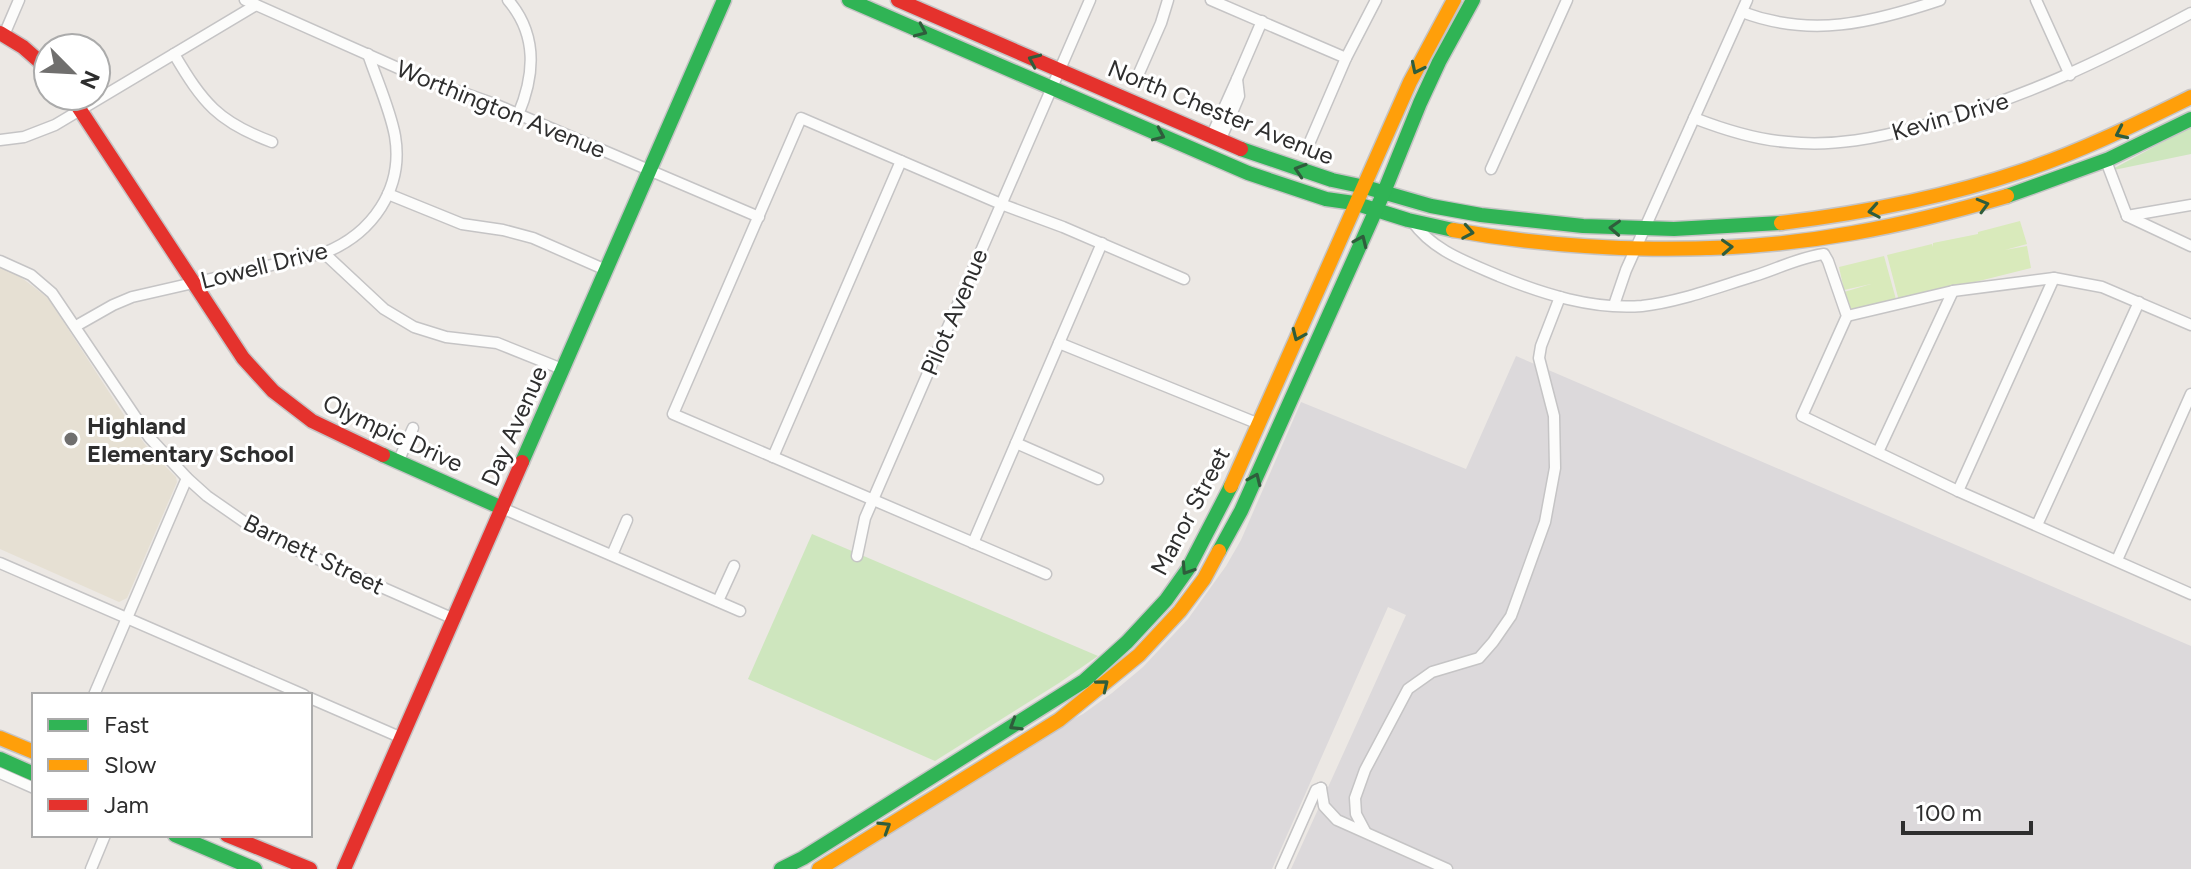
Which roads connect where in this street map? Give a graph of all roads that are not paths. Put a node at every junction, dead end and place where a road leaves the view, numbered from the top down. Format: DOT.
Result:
graph roads {
  1 [pos="19,0"];
  2 [pos="245,0"];
  3 [pos="508,0"];
  4 [pos="724,0"];
  5 [pos="849,0"];
  6 [pos="898,0"];
  7 [pos="1090,0"];
  8 [pos="1168,0"];
  9 [pos="1211,0"];
  10 [pos="1376,0"];
  11 [pos="1454,0"];
  12 [pos="1473,0"];
  13 [pos="1567,0"];
  14 [pos="1747,0"];
  15 [pos="1940,0"];
  16 [pos="2036,0"];
  17 [pos="256,5"];
  18 [pos="1742,12"];
  19 [pos="2191,13"];
  20 [pos="1262,21"];
  21 [pos="2,34"];
  22 [pos="174,54"];
  23 [pos="368,54"];
  24 [pos="32,55"];
  25 [pos="1346,58"];
  26 [pos="1060,71"];
  27 [pos="2070,75"];
  28 [pos="1136,80"];
  29 [pos="1053,89"];
  30 [pos="112,91"];
  31 [pos="2191,97"];
  32 [pos="76,112"];
  33 [pos="81,112"];
  34 [pos="518,115"];
  35 [pos="1694,118"];
  36 [pos="2191,119"];
  37 [pos="1216,139"];
  38 [pos="0,140"];
  39 [pos="272,142"];
  40 [pos="1309,144"];
  41 [pos="2061,158"];
  42 [pos="901,161"];
  43 [pos="2106,161"];
  44 [pos="1491,169"];
  45 [pos="649,170"];
  46 [pos="1364,187"];
  47 [pos="2040,187"];
  48 [pos="1384,192"];
  49 [pos="388,194"];
  50 [pos="1356,203"];
  51 [pos="1001,204"];
  52 [pos="2191,205"];
  53 [pos="1376,210"];
  54 [pos="2127,216"];
  55 [pos="759,217"];
  56 [pos="1412,221"];
  57 [pos="1645,230"];
  58 [pos="1102,243"];
  59 [pos="2191,246"];
  60 [pos="1636,248"];
  61 [pos="324,253"];
  62 [pos="0,261"];
  63 [pos="606,270"];
  64 [pos="2054,278"];
  65 [pos="1184,279"];
  66 [pos="192,283"];
  67 [pos="1953,291"];
  68 [pos="1560,297"];
  69 [pos="2139,302"];
  70 [pos="1614,305"];
  71 [pos="1847,316"];
  72 [pos="2191,325"];
  73 [pos="76,326"];
  74 [pos="1059,343"];
  75 [pos="562,369"];
  76 [pos="2191,394"];
  77 [pos="1259,424"];
  78 [pos="413,428"];
  79 [pos="1016,443"];
  80 [pos="1878,452"];
  81 [pos="773,457"];
  82 [pos="398,462"];
  83 [pos="187,478"];
  84 [pos="1098,479"];
  85 [pos="1958,491"];
  86 [pos="873,500"];
  87 [pos="502,508"];
  88 [pos="627,520"];
  89 [pos="2037,525"];
  90 [pos="973,543"];
  91 [pos="612,555"];
  92 [pos="857,556"];
  93 [pos="2117,560"];
  94 [pos="0,563"];
  95 [pos="734,566"];
  96 [pos="1046,574"];
  97 [pos="2191,594"];
  98 [pos="718,601"];
  99 [pos="740,611"];
  100 [pos="128,618"];
  101 [pos="454,619"];
  102 [pos="95,693"];
  103 [pos="299,693"];
  104 [pos="312,699"];
  105 [pos="0,738"];
  106 [pos="402,738"];
  107 [pos="32,751"];
  108 [pos="0,759"];
  109 [pos="32,773"];
  110 [pos="1,777"];
  111 [pos="32,787"];
  112 [pos="1365,831"];
  113 [pos="104,837"];
  114 [pos="180,837"];
  115 [pos="232,837"];
  116 [pos="91,869"];
  117 [pos="255,869"];
  118 [pos="310,869"];
  119 [pos="344,869"];
  120 [pos="781,869"];
  121 [pos="819,869"];
  122 [pos="1281,869"];
  123 [pos="1447,869"];
  1 -- 21 [label="street"];
  2 -- 17 [label="street, Worthington Avenue"];
  3 -- 34 [label="street"];
  4 -- 45 [label="main road, Day Avenue"];
  5 -- 29 [label="main road, North Chester Avenue, one-way"];
  26 -- 6 [label="main road, North Chester Avenue, one-way"];
  7 -- 26 [label="street, Pilot Avenue"];
  8 -- 28 [label="street"];
  9 -- 20 [label="street"];
  10 -- 25 [label="street"];
  11 -- 46 [label="main road, Manor Street, one-way"];
  12 -- 48 [label="main road, Manor Street"];
  13 -- 44 [label="street"];
  14 -- 18 [label="street"];
  15 -- 18 [label="street"];
  16 -- 27 [label="street"];
  17 -- 22 [label="street"];
  17 -- 23 [label="street, Worthington Avenue"];
  18 -- 35 [label="street"];
  19 -- 27 [label="street, Kevin Drive"];
  20 -- 25 [label="street"];
  20 -- 37 [label="street"];
  21 -- 24 [label="main road"];
  22 -- 30 [label="street"];
  22 -- 39 [label="street"];
  23 -- 34 [label="street, Worthington Avenue"];
  23 -- 49 [label="street, Lowell Drive"];
  25 -- 40 [label="street"];
  26 -- 29 [label="street, Pilot Avenue"];
  26 -- 37 [label="main road, North Chester Avenue"];
  27 -- 35 [label="street, Kevin Drive"];
  29 -- 50 [label="main road, North Chester Avenue, one-way"];
  29 -- 51 [label="street, Pilot Avenue"];
  31 -- 41 [label="main road, North Chester Avenue, one-way"];
  32 -- 38 [label="street"];
  33 -- 66 [label="main road, Olympic Drive"];
  34 -- 45 [label="street, Worthington Avenue"];
  35 -- 57 [label="street"];
  36 -- 43 [label="main road, North Chester Avenue"];
  46 -- 37 [label="main road, North Chester Avenue, one-way"];
  41 -- 47 [label="main road"];
  41 -- 57 [label="main road, North Chester Avenue, one-way"];
  42 -- 51 [label="street"];
  42 -- 55 [label="street"];
  42 -- 81 [label="street"];
  43 -- 47 [label="main road, North Chester Avenue"];
  43 -- 54 [label="street"];
  45 -- 55 [label="street, Worthington Avenue"];
  45 -- 63 [label="main road, Day Avenue"];
  46 -- 48 [label="main road, North Chester Avenue"];
  46 -- 50 [label="main road, Manor Street"];
  60 -- 47 [label="main road, North Chester Avenue, one-way"];
  48 -- 53 [label="main road, Manor Street"];
  57 -- 48 [label="main road, North Chester Avenue, one-way"];
  49 -- 61 [label="street, Lowell Drive"];
  49 -- 63 [label="street"];
  50 -- 53 [label="main road, North Chester Avenue"];
  50 -- 77 [label="main road, Manor Street, one-way"];
  51 -- 58 [label="street"];
  51 -- 86 [label="street, Pilot Avenue"];
  52 -- 54 [label="street"];
  53 -- 56 [label="main road, North Chester Avenue"];
  121 -- 53 [label="main road, Manor Street, one-way"];
  54 -- 59 [label="street"];
  55 -- 81 [label="street"];
  56 -- 60 [label="main road, North Chester Avenue, one-way"];
  56 -- 68 [label="street"];
  57 -- 60 [label="street"];
  58 -- 65 [label="street"];
  58 -- 74 [label="street"];
  60 -- 70 [label="street"];
  61 -- 66 [label="street, Lowell Drive"];
  61 -- 75 [label="street"];
  62 -- 73 [label="street, Barnett Street"];
  63 -- 75 [label="main road, Day Avenue"];
  64 -- 67 [label="street"];
  64 -- 69 [label="street"];
  64 -- 85 [label="street"];
  66 -- 73 [label="street, Lowell Drive"];
  66 -- 82 [label="main road, Olympic Drive"];
  67 -- 71 [label="street"];
  67 -- 80 [label="street"];
  68 -- 70 [label="street"];
  68 -- 112 [label="street"];
  69 -- 72 [label="street"];
  69 -- 89 [label="street"];
  70 -- 71 [label="street"];
  71 -- 80 [label="street"];
  73 -- 83 [label="street, Barnett Street"];
  74 -- 77 [label="street"];
  74 -- 79 [label="street"];
  75 -- 87 [label="main road, Day Avenue"];
  76 -- 93 [label="street"];
  77 -- 120 [label="main road, Manor Street, one-way"];
  78 -- 82 [label="street"];
  79 -- 84 [label="street"];
  79 -- 90 [label="street"];
  80 -- 85 [label="street"];
  81 -- 86 [label="street"];
  82 -- 87 [label="main road, Olympic Drive"];
  83 -- 100 [label="street"];
  83 -- 101 [label="street, Barnett Street"];
  85 -- 89 [label="street"];
  86 -- 90 [label="street"];
  86 -- 92 [label="street, Pilot Avenue"];
  87 -- 91 [label="street, Olympic Drive"];
  87 -- 101 [label="main road, Day Avenue"];
  88 -- 91 [label="street"];
  89 -- 93 [label="street"];
  90 -- 96 [label="street"];
  91 -- 98 [label="street, Olympic Drive"];
  93 -- 97 [label="street"];
  94 -- 100 [label="street"];
  95 -- 98 [label="street"];
  98 -- 99 [label="street, Olympic Drive"];
  100 -- 102 [label="street"];
  100 -- 103 [label="street"];
  101 -- 106 [label="main road, Day Avenue"];
  104 -- 106 [label="street"];
  105 -- 107 [label="main road"];
  106 -- 119 [label="main road, Day Avenue"];
  108 -- 109 [label="main road"];
  110 -- 111 [label="street"];
  112 -- 122 [label="street"];
  112 -- 123 [label="street"];
  113 -- 116 [label="street"];
  114 -- 117 [label="main road"];
  115 -- 118 [label="main road"];
}
